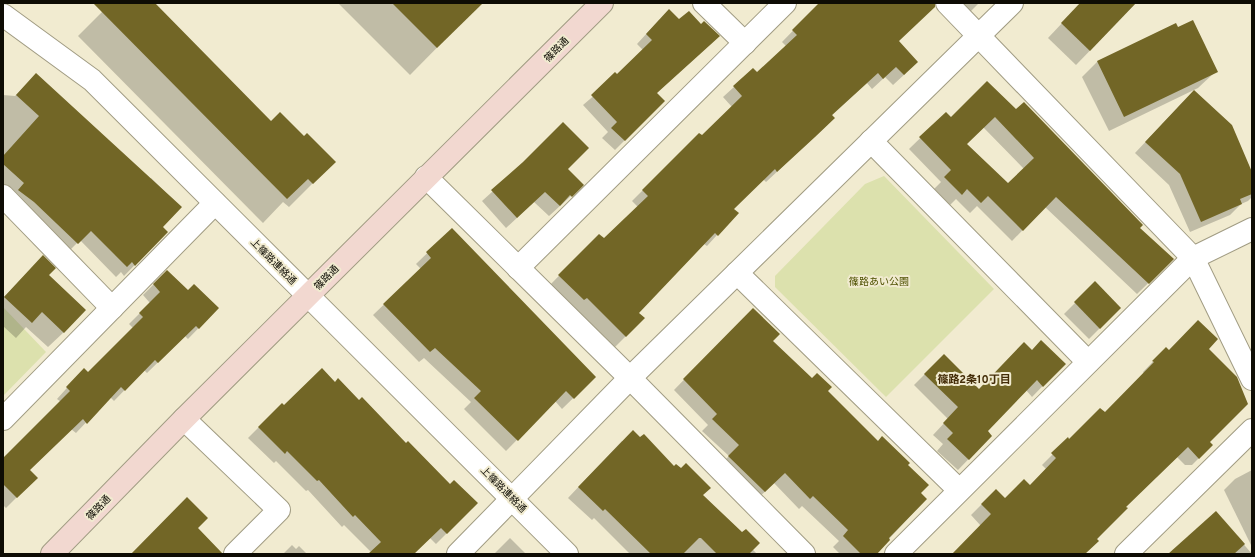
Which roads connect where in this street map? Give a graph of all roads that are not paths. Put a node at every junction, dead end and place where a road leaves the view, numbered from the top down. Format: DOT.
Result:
graph roads {
  1 [pos="602,3"];
  2 [pos="704,3"];
  3 [pos="784,3"];
  4 [pos="947,3"];
  5 [pos="1012,3"];
  6 [pos="3,15"];
  7 [pos="979,35"];
  8 [pos="745,42"];
  9 [pos="871,141"];
  10 [pos="426,177"];
  11 [pos="3,196"];
  12 [pos="215,203"];
  13 [pos="1252,229"];
  14 [pos="1192,258"];
  15 [pos="518,268"];
  16 [pos="737,273"];
  17 [pos="308,295"];
  18 [pos="112,308"];
  19 [pos="1088,362"];
  20 [pos="630,378"];
  21 [pos="1252,379"];
  22 [pos="3,419"];
  23 [pos="184,419"];
  24 [pos="1252,430"];
  25 [pos="959,490"];
  26 [pos="513,499"];
  27 [pos="52,554"];
  28 [pos="235,554"];
  29 [pos="458,554"];
  30 [pos="567,554"];
  31 [pos="804,554"];
  32 [pos="896,554"];
  33 [pos="1126,554"];
  1 -- 10 [label="main road, 篠路通"];
  2 -- 8 [label="street"];
  3 -- 8 [label="street"];
  4 -- 7 [label="street"];
  5 -- 7 [label="street"];
  6 -- 12 [label="street, 上篠路連絡通"];
  7 -- 9 [label="street"];
  7 -- 14 [label="street"];
  8 -- 15 [label="street"];
  9 -- 16 [label="street"];
  9 -- 19 [label="street"];
  10 -- 15 [label="street"];
  10 -- 17 [label="main road, 篠路通"];
  11 -- 18 [label="street"];
  12 -- 17 [label="street, 上篠路連絡通"];
  12 -- 18 [label="street"];
  13 -- 14 [label="street"];
  14 -- 19 [label="street"];
  14 -- 21 [label="street"];
  15 -- 20 [label="street"];
  16 -- 20 [label="street"];
  16 -- 25 [label="street"];
  17 -- 23 [label="main road, 篠路通"];
  17 -- 26 [label="street, 上篠路連絡通"];
  18 -- 22 [label="street"];
  19 -- 25 [label="street"];
  20 -- 26 [label="street"];
  20 -- 31 [label="street"];
  23 -- 27 [label="main road, 篠路通"];
  23 -- 28 [label="street"];
  24 -- 33 [label="street"];
  25 -- 32 [label="street"];
  26 -- 29 [label="street"];
  26 -- 30 [label="street, 上篠路連絡通"];
}
